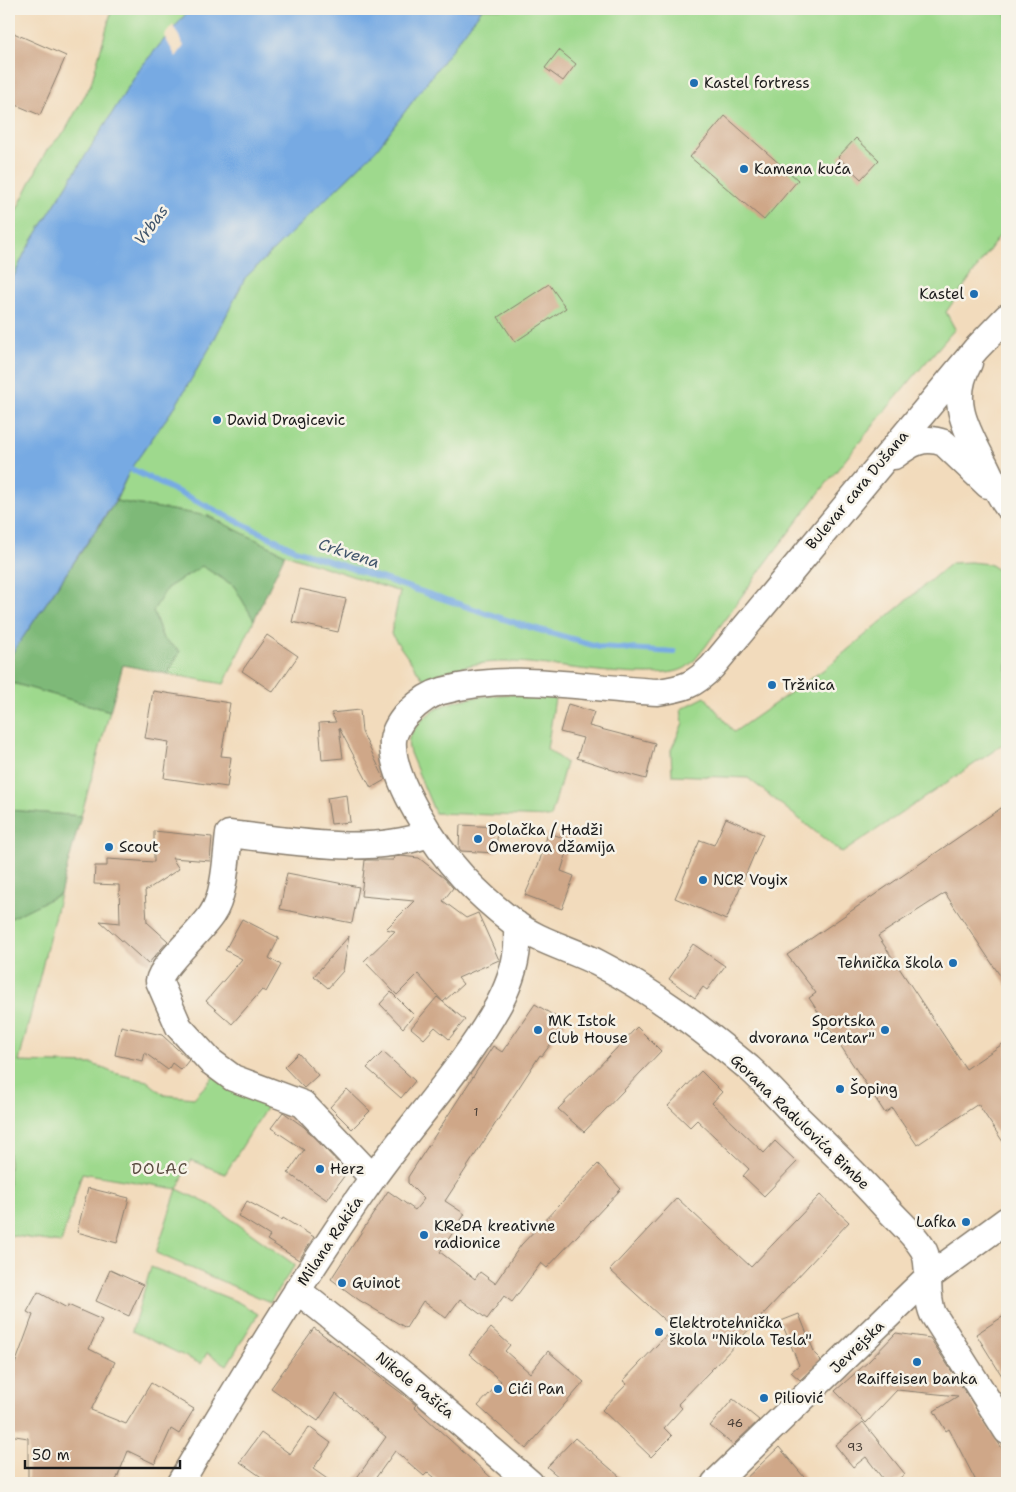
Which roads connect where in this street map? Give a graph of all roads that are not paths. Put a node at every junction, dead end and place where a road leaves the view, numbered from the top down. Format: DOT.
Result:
graph roads {
  1 [pos="1007,317"];
  2 [pos="976,349"];
  3 [pos="868,477"];
  4 [pos="1005,503"];
  5 [pos="712,667"];
  6 [pos="429,834"];
  7 [pos="516,924"];
  8 [pos="373,1178"];
  9 [pos="1007,1220"];
  10 [pos="926,1279"];
  11 [pos="297,1290"];
  12 [pos="1007,1431"];
  13 [pos="180,1483"];
  14 [pos="530,1483"];
  15 [pos="715,1483"];
  1 -- 2 [label="street, Bulevar cara Dušana"];
  2 -- 3 [label="street, Bulevar cara Dušana"];
  2 -- 4 [label="street"];
  3 -- 4 [label="street"];
  3 -- 5 [label="street, Bulevar cara Dušana"];
  5 -- 6 [label="street, Gorana Radulovića Bimbe"];
  6 -- 7 [label="street, Gorana Radulovića Bimbe"];
  6 -- 8 [label="street"];
  7 -- 8 [label="street, Milana Rakića"];
  7 -- 10 [label="street, Gorana Radulovića Bimbe"];
  8 -- 11 [label="street, Milana Rakića"];
  9 -- 10 [label="street, Jevrejska"];
  10 -- 12 [label="street, Gorana Radulovića Bimbe"];
  10 -- 15 [label="street, Jevrejska"];
  11 -- 13 [label="street, Milana Rakića"];
  11 -- 14 [label="street, Nikole Pašića"];
}
